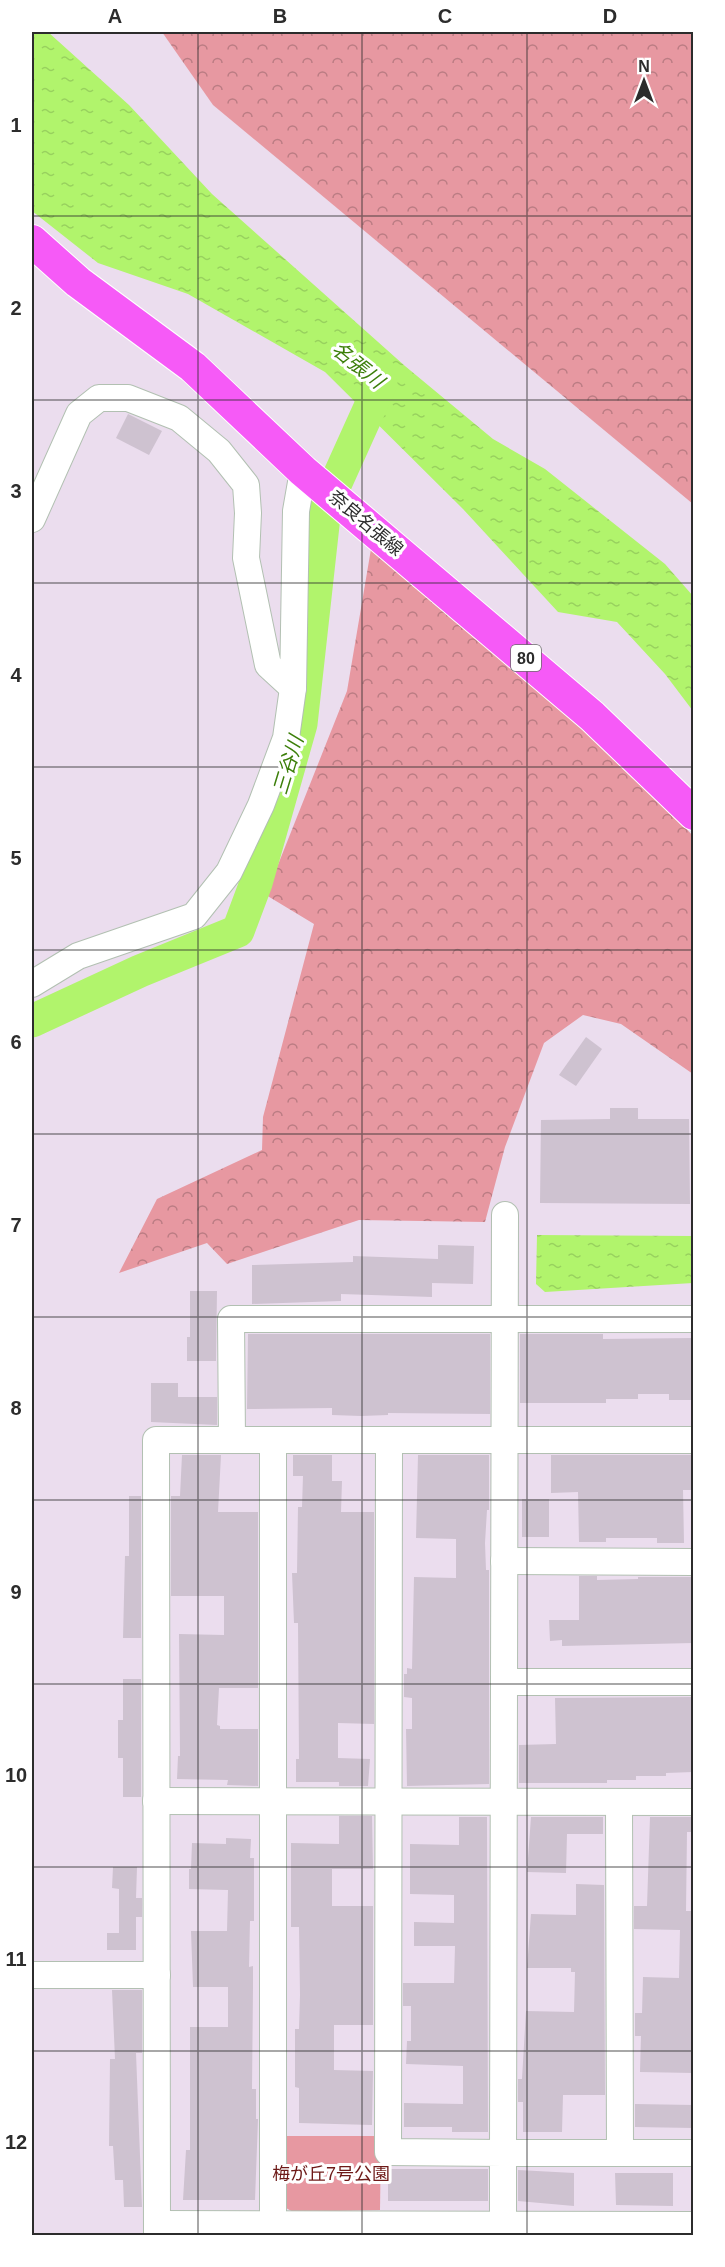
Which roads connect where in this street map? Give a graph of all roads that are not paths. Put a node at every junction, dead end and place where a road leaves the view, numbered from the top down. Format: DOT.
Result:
graph roads {
  1 [pos="32,241"];
  2 [pos="310,477"];
  3 [pos="32,519"];
  4 [pos="293,688"];
  5 [pos="693,814"];
  6 [pos="32,984"];
  7 [pos="505,1215"];
  8 [pos="505,1318"];
  9 [pos="693,1319"];
  10 [pos="232,1440"];
  11 [pos="273,1440"];
  12 [pos="389,1440"];
  13 [pos="505,1440"];
  14 [pos="693,1440"];
  15 [pos="504,1561"];
  16 [pos="693,1562"];
  17 [pos="504,1682"];
  18 [pos="693,1682"];
  19 [pos="156,1800"];
  20 [pos="274,1802"];
  21 [pos="388,1802"];
  22 [pos="504,1802"];
  23 [pos="619,1802"];
  24 [pos="693,1802"];
  25 [pos="32,1974"];
  26 [pos="157,1975"];
  27 [pos="620,2152"];
  28 [pos="693,2152"];
  29 [pos="503,2153"];
  30 [pos="503,2225"];
  31 [pos="693,2225"];
  32 [pos="157,2230"];
  33 [pos="273,2230"];
  34 [pos="345,2230"];
  1 -- 2 [label="main road, 奈良名張線 / 80"];
  2 -- 4 [label="street"];
  2 -- 5 [label="main road, 奈良名張線 / 80"];
  3 -- 4 [label="street"];
  4 -- 6 [label="street"];
  7 -- 8 [label="street"];
  8 -- 9 [label="street"];
  8 -- 10 [label="street"];
  8 -- 13 [label="street"];
  10 -- 11 [label="street"];
  10 -- 19 [label="street"];
  11 -- 12 [label="street"];
  11 -- 20 [label="street"];
  12 -- 13 [label="street"];
  12 -- 21 [label="street"];
  13 -- 14 [label="street"];
  13 -- 15 [label="street"];
  15 -- 16 [label="street"];
  15 -- 17 [label="street"];
  17 -- 18 [label="street"];
  17 -- 22 [label="street"];
  19 -- 20 [label="street"];
  19 -- 26 [label="street"];
  20 -- 21 [label="street"];
  20 -- 33 [label="street"];
  21 -- 22 [label="street"];
  21 -- 29 [label="street"];
  22 -- 23 [label="street"];
  22 -- 29 [label="street"];
  23 -- 24 [label="street"];
  23 -- 27 [label="street"];
  25 -- 26 [label="street"];
  26 -- 32 [label="street"];
  27 -- 28 [label="street"];
  27 -- 29 [label="street"];
  29 -- 30 [label="street"];
  30 -- 31 [label="street"];
  30 -- 34 [label="street"];
  32 -- 33 [label="street"];
  33 -- 34 [label="street"];
}
